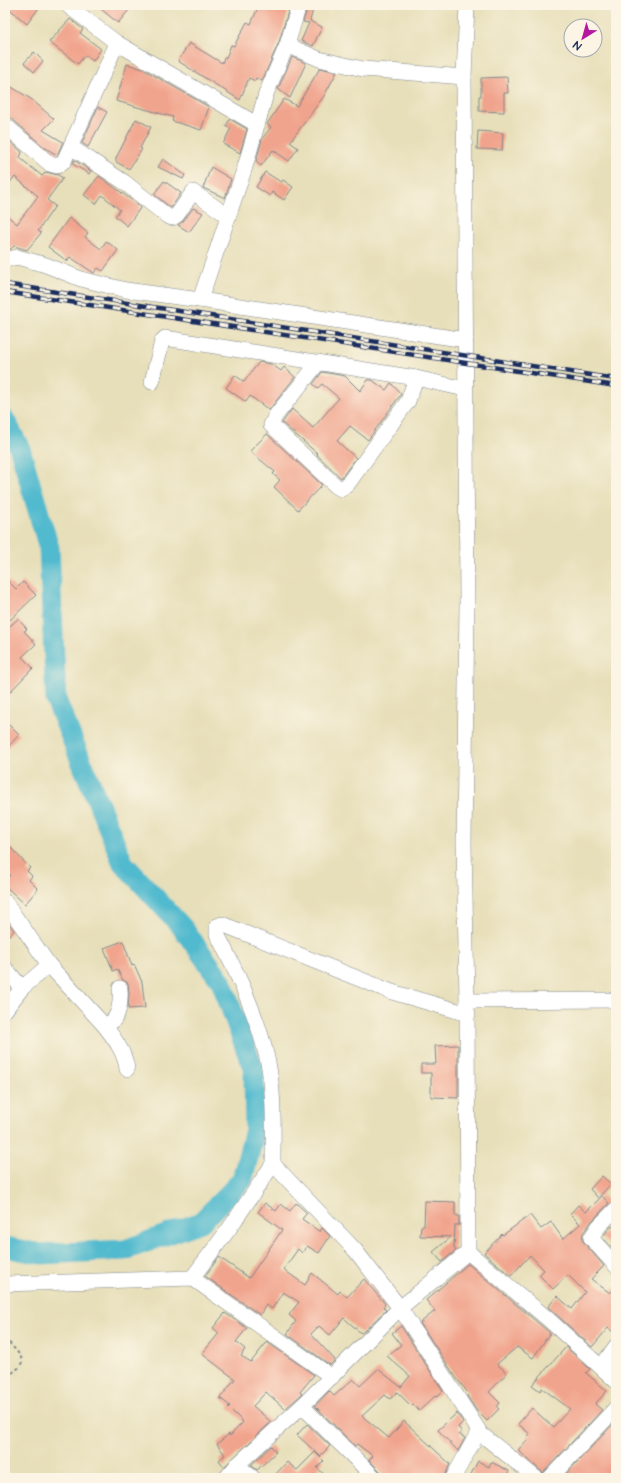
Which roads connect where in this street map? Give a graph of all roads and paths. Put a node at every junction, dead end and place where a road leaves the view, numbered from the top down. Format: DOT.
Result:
graph roads {
  1 [pos="67,5"];
  2 [pos="299,5"];
  3 [pos="467,5"];
  4 [pos="117,43"];
  5 [pos="287,45"];
  6 [pos="464,77"];
  7 [pos="256,124"];
  8 [pos="5,125"];
  9 [pos="71,147"];
  10 [pos="228,216"];
  11 [pos="5,260"];
  12 [pos="200,300"];
  13 [pos="466,340"];
  14 [pos="319,362"];
  15 [pos="416,378"];
  16 [pos="152,382"];
  17 [pos="465,389"];
  18 [pos="5,902"];
  19 [pos="49,965"];
  20 [pos="5,968"];
  21 [pos="22,988"];
  22 [pos="120,988"];
  23 [pos="616,1000"];
  24 [pos="467,1007"];
  25 [pos="5,1010"];
  26 [pos="104,1025"];
  27 [pos="127,1069"];
  28 [pos="274,1164"];
  29 [pos="616,1209"];
  30 [pos="468,1252"];
  31 [pos="616,1266"];
  32 [pos="192,1278"];
  33 [pos="5,1284"];
  34 [pos="400,1308"];
  35 [pos="5,1338"];
  36 [pos="616,1346"];
  37 [pos="601,1367"];
  38 [pos="5,1377"];
  39 [pos="332,1377"];
  40 [pos="616,1381"];
  41 [pos="302,1406"];
  42 [pos="616,1408"];
  43 [pos="483,1435"];
  44 [pos="237,1465"];
  45 [pos="226,1478"];
  46 [pos="253,1478"];
  47 [pos="375,1478"];
  48 [pos="454,1478"];
  49 [pos="536,1478"];
  50 [pos="550,1478"];
  1 -- 4 [label="street"];
  2 -- 5 [label="street"];
  3 -- 6 [label="street"];
  4 -- 7 [label="street"];
  4 -- 9 [label="street"];
  5 -- 6 [label="street"];
  5 -- 7 [label="street"];
  6 -- 13 [label="street"];
  7 -- 10 [label="street"];
  8 -- 9 [label="street"];
  9 -- 10 [label="street"];
  10 -- 12 [label="street"];
  11 -- 12 [label="street"];
  12 -- 13 [label="street"];
  13 -- 17 [label="street"];
  14 -- 15 [label="street"];
  14 -- 15 [label="street"];
  14 -- 16 [label="street"];
  15 -- 17 [label="street"];
  17 -- 24 [label="street"];
  18 -- 19 [label="street"];
  19 -- 21 [label="street"];
  19 -- 26 [label="street"];
  20 -- 21 [label="street"];
  21 -- 25 [label="street"];
  22 -- 26 [label="street"];
  23 -- 24 [label="street"];
  24 -- 28 [label="street"];
  24 -- 30 [label="street"];
  26 -- 27 [label="street"];
  28 -- 32 [label="street"];
  28 -- 34 [label="street"];
  29 -- 31 [label="street"];
  30 -- 34 [label="street"];
  30 -- 37 [label="street"];
  32 -- 33 [label="street"];
  32 -- 39 [label="street"];
  34 -- 39 [label="street"];
  34 -- 43 [label="street"];
  35 -- 38 [label="path"];
  36 -- 37 [label="street"];
  37 -- 40 [label="street"];
  39 -- 41 [label="street"];
  41 -- 44 [label="street"];
  41 -- 47 [label="street"];
  42 -- 50 [label="street"];
  43 -- 48 [label="street"];
  43 -- 49 [label="street"];
  44 -- 45 [label="street"];
  44 -- 46 [label="street"];
}
